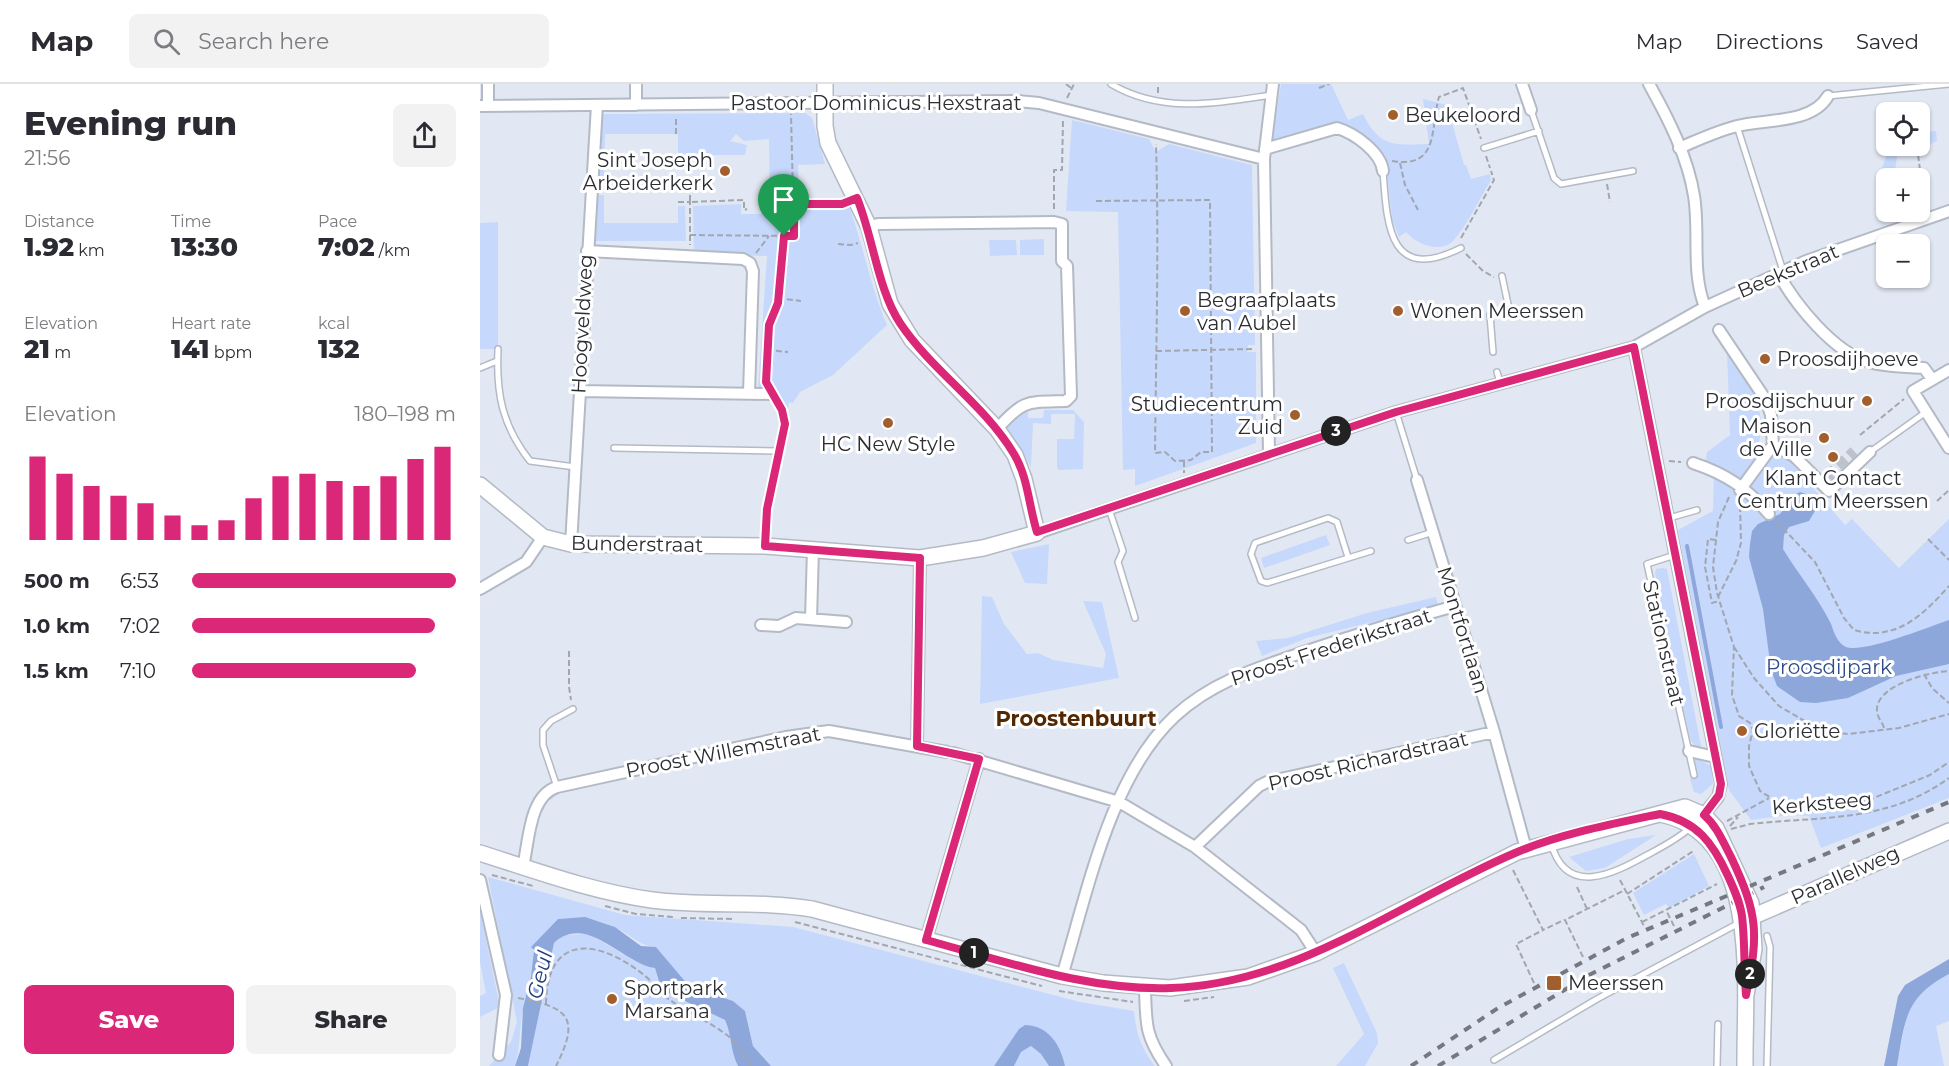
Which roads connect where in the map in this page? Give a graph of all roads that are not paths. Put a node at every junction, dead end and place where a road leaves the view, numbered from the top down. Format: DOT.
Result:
graph roads {
  1 [pos="488,84"];
  2 [pos="636,84"];
  3 [pos="825,84"];
  4 [pos="1111,84"];
  5 [pos="1522,84"];
  6 [pos="1649,84"];
  7 [pos="1949,84"];
  8 [pos="1273,89"];
  9 [pos="1828,96"];
  10 [pos="825,101"];
  11 [pos="597,105"];
  12 [pos="636,105"];
  13 [pos="484,106"];
  14 [pos="1531,110"];
  15 [pos="1737,126"];
  16 [pos="1539,131"];
  17 [pos="1484,148"];
  18 [pos="1679,148"];
  19 [pos="1264,154"];
  20 [pos="1383,167"];
  21 [pos="1633,171"];
  22 [pos="1949,211"];
  23 [pos="870,232"];
  24 [pos="1461,248"];
  25 [pos="586,251"];
  26 [pos="1781,272"];
  27 [pos="1502,276"];
  28 [pos="1706,307"];
  29 [pos="1719,330"];
  30 [pos="1634,347"];
  31 [pos="498,350"];
  32 [pos="1492,352"];
  33 [pos="497,361"];
  34 [pos="480,368"];
  35 [pos="1949,370"];
  36 [pos="1932,379"];
  37 [pos="579,391"];
  38 [pos="749,393"];
  39 [pos="773,394"];
  40 [pos="1926,411"];
  41 [pos="1396,412"];
  42 [pos="997,429"];
  43 [pos="1773,446"];
  44 [pos="1948,446"];
  45 [pos="614,448"];
  46 [pos="1870,452"];
  47 [pos="1269,453"];
  48 [pos="1693,463"];
  49 [pos="575,467"];
  50 [pos="1417,480"];
  51 [pos="480,485"];
  52 [pos="1738,486"];
  53 [pos="1109,507"];
  54 [pos="1697,510"];
  55 [pos="1769,514"];
  56 [pos="1667,519"];
  57 [pos="1037,532"];
  58 [pos="1433,532"];
  59 [pos="543,537"];
  60 [pos="1408,540"];
  61 [pos="571,544"];
  62 [pos="765,546"];
  63 [pos="813,549"];
  64 [pos="1371,551"];
  65 [pos="1675,555"];
  66 [pos="920,558"];
  67 [pos="1348,558"];
  68 [pos="480,589"];
  69 [pos="1455,606"];
  70 [pos="1135,618"];
  71 [pos="811,619"];
  72 [pos="846,622"];
  73 [pos="761,625"];
  74 [pos="573,709"];
  75 [pos="1494,732"];
  76 [pos="917,746"];
  77 [pos="1689,751"];
  78 [pos="1715,756"];
  79 [pos="979,759"];
  80 [pos="1694,775"];
  81 [pos="557,787"];
  82 [pos="1119,802"];
  83 [pos="1693,825"];
  84 [pos="1949,831"];
  85 [pos="1550,842"];
  86 [pos="1195,847"];
  87 [pos="1526,849"];
  88 [pos="480,853"];
  89 [pos="523,867"];
  90 [pos="485,877"];
  91 [pos="1748,918"];
  92 [pos="1767,936"];
  93 [pos="926,940"];
  94 [pos="1316,953"];
  95 [pos="1060,983"];
  96 [pos="1145,995"];
  97 [pos="1718,1024"];
  98 [pos="499,1055"];
  99 [pos="1494,1060"];
  100 [pos="1166,1066"];
  101 [pos="1717,1066"];
  102 [pos="1745,1066"];
  103 [pos="1767,1066"];
  1 -- 13 [label="street"];
  2 -- 12 [label="street"];
  3 -- 10 [label="street"];
  4 -- 8 [label="lane"];
  5 -- 14 [label="street"];
  6 -- 18 [label="street"];
  7 -- 9 [label="lane"];
  8 -- 19 [label="street"];
  9 -- 15 [label="street"];
  10 -- 12 [label="street, Pastoor Dominicus Hexstraat"];
  10 -- 19 [label="street, Pastoor Dominicus Hexstraat"];
  10 -- 23 [label="street"];
  11 -- 12 [label="street, Pastoor Dominicus Hexstraat"];
  11 -- 13 [label="street, Pastoor Dominicus Hexstraat"];
  11 -- 25 [label="street, Hoogveldweg"];
  14 -- 16 [label="lane"];
  15 -- 18 [label="street"];
  15 -- 26 [label="lane"];
  16 -- 17 [label="lane"];
  16 -- 21 [label="lane"];
  18 -- 28 [label="street"];
  19 -- 20 [label="street"];
  19 -- 47 [label="street"];
  20 -- 24 [label="lane"];
  22 -- 26 [label="street, Beekstraat"];
  23 -- 42 [label="street"];
  23 -- 42 [label="street"];
  25 -- 37 [label="street, Hoogveldweg"];
  25 -- 38 [label="street"];
  26 -- 28 [label="street, Beekstraat"];
  26 -- 36 [label="street"];
  27 -- 32 [label="lane"];
  28 -- 30 [label="street, Beekstraat"];
  29 -- 43 [label="street"];
  30 -- 41 [label="street, Bunderstraat"];
  30 -- 56 [label="street, Stationstraat"];
  31 -- 33 [label="lane"];
  33 -- 34 [label="lane"];
  33 -- 49 [label="lane"];
  35 -- 36 [label="street"];
  36 -- 40 [label="street"];
  37 -- 38 [label="street"];
  37 -- 49 [label="street, Hoogveldweg"];
  38 -- 39 [label="street"];
  40 -- 44 [label="street"];
  40 -- 46 [label="lane"];
  41 -- 47 [label="street, Bunderstraat"];
  41 -- 50 [label="lane, Montfortlaan"];
  42 -- 57 [label="street"];
  43 -- 46 [label="street"];
  43 -- 52 [label="street"];
  45 -- 62 [label="lane"];
  47 -- 53 [label="street, Bunderstraat"];
  48 -- 52 [label="street"];
  49 -- 61 [label="street, Hoogveldweg"];
  50 -- 58 [label="street, Montfortlaan"];
  51 -- 59 [label="street, Bunderstraat"];
  52 -- 55 [label="street"];
  53 -- 57 [label="street, Bunderstraat"];
  53 -- 70 [label="lane"];
  54 -- 56 [label="lane"];
  56 -- 65 [label="street, Stationstraat"];
  57 -- 66 [label="street, Bunderstraat"];
  58 -- 60 [label="lane"];
  58 -- 69 [label="street, Montfortlaan"];
  59 -- 61 [label="street, Bunderstraat"];
  59 -- 68 [label="street"];
  61 -- 62 [label="street, Bunderstraat"];
  62 -- 63 [label="street, Bunderstraat"];
  63 -- 66 [label="street, Bunderstraat"];
  63 -- 71 [label="street"];
  64 -- 67 [label="lane"];
  65 -- 77 [label="lane, Stationstraat"];
  65 -- 78 [label="street, Stationstraat"];
  66 -- 76 [label="street"];
  67 -- 67 [label="lane"];
  69 -- 75 [label="street, Montfortlaan"];
  69 -- 82 [label="street, Proost Frederikstraat"];
  71 -- 72 [label="street"];
  71 -- 73 [label="street"];
  74 -- 81 [label="lane"];
  75 -- 86 [label="street, Proost Richardstraat"];
  75 -- 87 [label="street, Montfortlaan"];
  76 -- 79 [label="street, Proost Willemstraat"];
  76 -- 81 [label="street, Proost Willemstraat"];
  77 -- 78 [label="street"];
  77 -- 80 [label="lane, Stationstraat"];
  78 -- 83 [label="street, Stationstraat"];
  79 -- 82 [label="street, Proost Willemstraat"];
  79 -- 93 [label="street"];
  81 -- 89 [label="street"];
  82 -- 86 [label="street, Proost Willemstraat"];
  82 -- 95 [label="street, Proost Frederikstraat"];
  83 -- 85 [label="street"];
  83 -- 85 [label="lane"];
  83 -- 91 [label="street"];
  84 -- 91 [label="street, Parallelweg"];
  85 -- 87 [label="street"];
  86 -- 94 [label="street, Proost Willemstraat"];
  87 -- 94 [label="street"];
  88 -- 89 [label="street"];
  89 -- 93 [label="street"];
  90 -- 98 [label="street"];
  91 -- 99 [label="lane"];
  91 -- 102 [label="street"];
  92 -- 103 [label="lane"];
  93 -- 95 [label="street"];
  94 -- 96 [label="street"];
  95 -- 96 [label="street"];
  96 -- 100 [label="street"];
  97 -- 101 [label="lane"];
}
